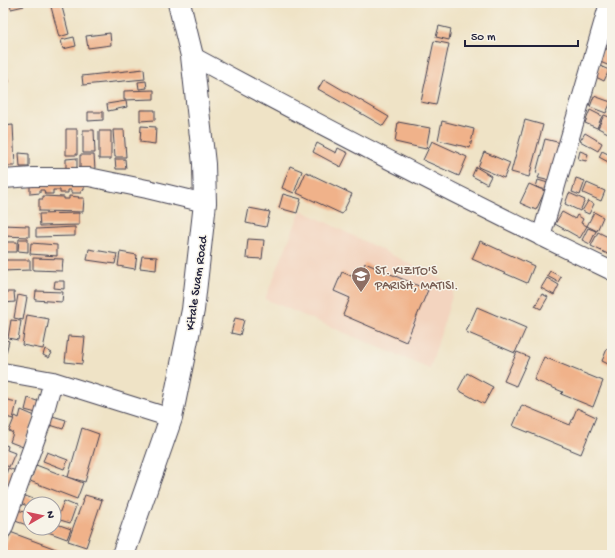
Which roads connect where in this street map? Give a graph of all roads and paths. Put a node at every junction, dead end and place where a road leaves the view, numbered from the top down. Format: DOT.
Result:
graph roads {
  1 [pos="180,3"];
  2 [pos="608,3"];
  3 [pos="192,56"];
  4 [pos="3,179"];
  5 [pos="205,203"];
  6 [pos="541,237"];
  7 [pos="612,271"];
  8 [pos="3,372"];
  9 [pos="53,381"];
  10 [pos="171,418"];
  11 [pos="3,529"];
  12 [pos="123,555"];
  1 -- 3 [label="highway, Kitale Suam Road"];
  2 -- 6 [label="street"];
  3 -- 5 [label="highway, Kitale Suam Road"];
  3 -- 6 [label="street"];
  4 -- 5 [label="street"];
  5 -- 10 [label="highway, Kitale Suam Road"];
  6 -- 7 [label="street"];
  8 -- 9 [label="street"];
  9 -- 10 [label="street"];
  9 -- 11 [label="street"];
  10 -- 12 [label="highway, Kitale Suam Road"];
}
